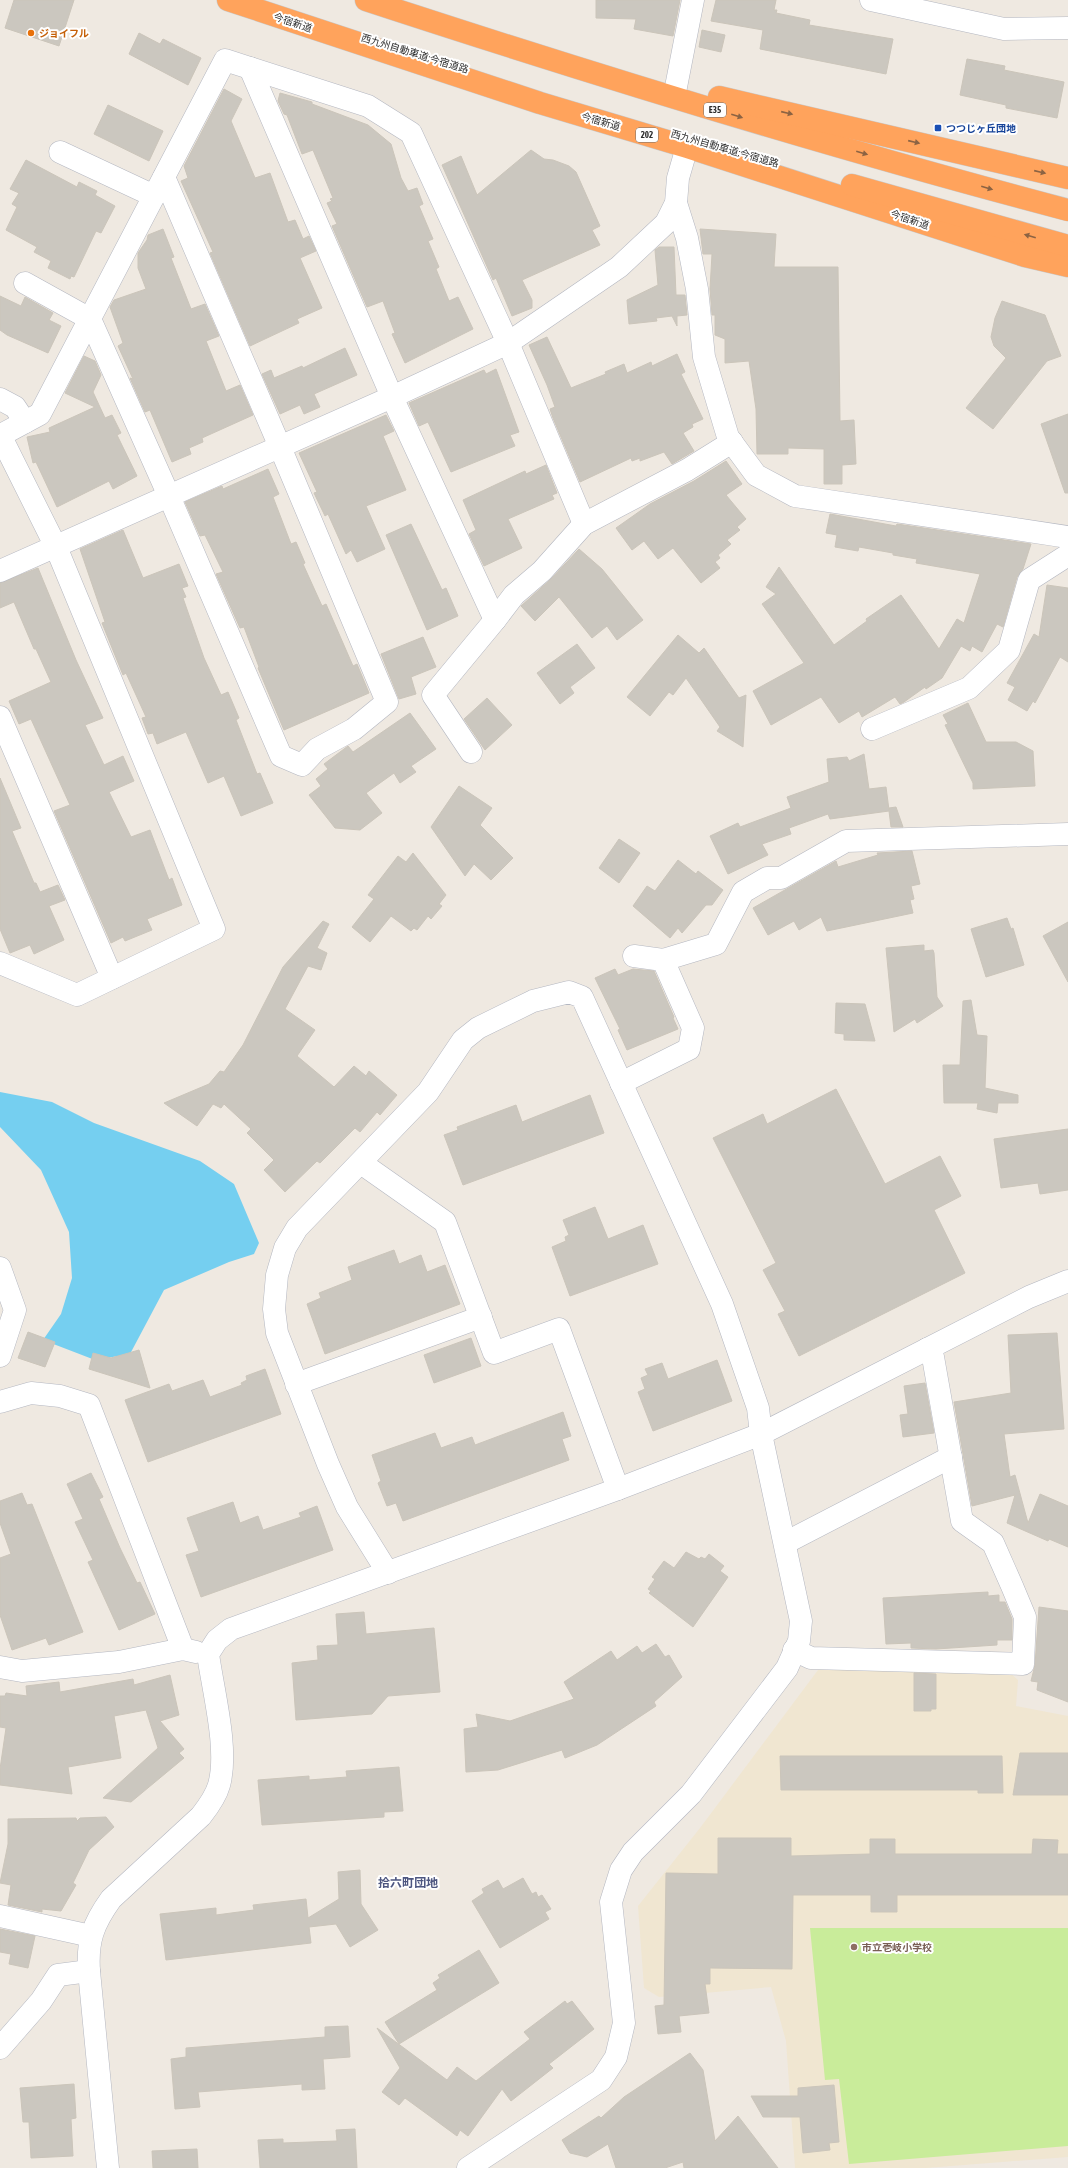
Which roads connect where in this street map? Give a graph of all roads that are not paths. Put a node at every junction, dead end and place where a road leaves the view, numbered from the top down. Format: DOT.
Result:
graph roads {
  1 [pos="228,0"];
  2 [pos="246,0"];
  3 [pos="366,0"];
  4 [pos="400,0"];
  5 [pos="693,0"];
  6 [pos="871,0"];
  7 [pos="1068,28"];
  8 [pos="250,68"];
  9 [pos="676,87"];
  10 [pos="689,143"];
  11 [pos="60,152"];
  12 [pos="164,177"];
  13 [pos="1068,178"];
  14 [pos="154,196"];
  15 [pos="676,203"];
  16 [pos="1068,210"];
  17 [pos="1068,246"];
  18 [pos="1068,266"];
  19 [pos="25,283"];
  20 [pos="90,319"];
  21 [pos="508,344"];
  22 [pos="392,397"];
  23 [pos="0,399"];
  24 [pos="25,422"];
  25 [pos="0,435"];
  26 [pos="732,442"];
  27 [pos="280,447"];
  28 [pos="169,496"];
  29 [pos="584,524"];
  30 [pos="1068,537"];
  31 [pos="56,547"];
  32 [pos="1068,555"];
  33 [pos="0,571"];
  34 [pos="495,620"];
  35 [pos="0,717"];
  36 [pos="872,729"];
  37 [pos="471,752"];
  38 [pos="1068,834"];
  39 [pos="634,956"];
  40 [pos="663,960"];
  41 [pos="0,963"];
  42 [pos="112,978"];
  43 [pos="621,1083"];
  44 [pos="360,1163"];
  45 [pos="0,1268"];
  46 [pos="1068,1281"];
  47 [pos="481,1317"];
  48 [pos="927,1349"];
  49 [pos="0,1356"];
  50 [pos="296,1384"];
  51 [pos="0,1402"];
  52 [pos="761,1434"];
  53 [pos="951,1457"];
  54 [pos="618,1489"];
  55 [pos="785,1543"];
  56 [pos="388,1573"];
  57 [pos="183,1649"];
  58 [pos="794,1650"];
  59 [pos="208,1654"];
  60 [pos="0,1666"];
  61 [pos="0,1916"];
  62 [pos="91,1936"];
  63 [pos="89,1971"];
  64 [pos="0,2048"];
  65 [pos="108,2168"];
  66 [pos="468,2168"];
  1 -- 10 [label="highway, 今宿新道 / 202"];
  2 -- 10 [label="highway, 西九州自動車道;今宿道路"];
  3 -- 16 [label="highway, E35, one-way"];
  4 -- 9 [label="highway"];
  5 -- 9 [label="street"];
  6 -- 7 [label="street"];
  8 -- 12 [label="street"];
  8 -- 21 [label="street"];
  8 -- 22 [label="street"];
  9 -- 13 [label="highway, one-way"];
  10 -- 15 [label="street"];
  17 -- 10 [label="highway, 西九州自動車道;今宿道路, one-way"];
  10 -- 18 [label="highway"];
  11 -- 14 [label="street"];
  12 -- 14 [label="street"];
  12 -- 27 [label="street"];
  14 -- 20 [label="street"];
  15 -- 21 [label="street"];
  15 -- 26 [label="street"];
  19 -- 20 [label="street"];
  20 -- 24 [label="street"];
  20 -- 28 [label="street"];
  21 -- 22 [label="street"];
  21 -- 29 [label="street"];
  22 -- 27 [label="street"];
  22 -- 34 [label="street"];
  23 -- 24 [label="street"];
  24 -- 25 [label="street"];
  25 -- 31 [label="street"];
  26 -- 29 [label="street"];
  26 -- 30 [label="street"];
  27 -- 28 [label="street"];
  27 -- 28 [label="street"];
  28 -- 31 [label="street"];
  29 -- 34 [label="street"];
  31 -- 33 [label="street"];
  31 -- 42 [label="street"];
  32 -- 36 [label="street"];
  34 -- 37 [label="street"];
  35 -- 42 [label="street"];
  38 -- 40 [label="street"];
  39 -- 40 [label="street"];
  40 -- 43 [label="street"];
  41 -- 42 [label="street"];
  43 -- 44 [label="street"];
  43 -- 52 [label="street"];
  44 -- 47 [label="street"];
  44 -- 50 [label="street"];
  45 -- 49 [label="street"];
  46 -- 48 [label="street"];
  47 -- 50 [label="street"];
  47 -- 54 [label="street"];
  48 -- 52 [label="street"];
  48 -- 53 [label="street"];
  50 -- 56 [label="street"];
  51 -- 57 [label="street"];
  52 -- 54 [label="street"];
  52 -- 55 [label="street"];
  53 -- 55 [label="street"];
  53 -- 58 [label="street"];
  54 -- 56 [label="street"];
  55 -- 58 [label="street"];
  56 -- 59 [label="street"];
  57 -- 59 [label="street"];
  57 -- 60 [label="street"];
  58 -- 66 [label="street"];
  59 -- 62 [label="street"];
  61 -- 62 [label="street"];
  62 -- 63 [label="street"];
  63 -- 64 [label="street"];
  63 -- 65 [label="street"];
}
